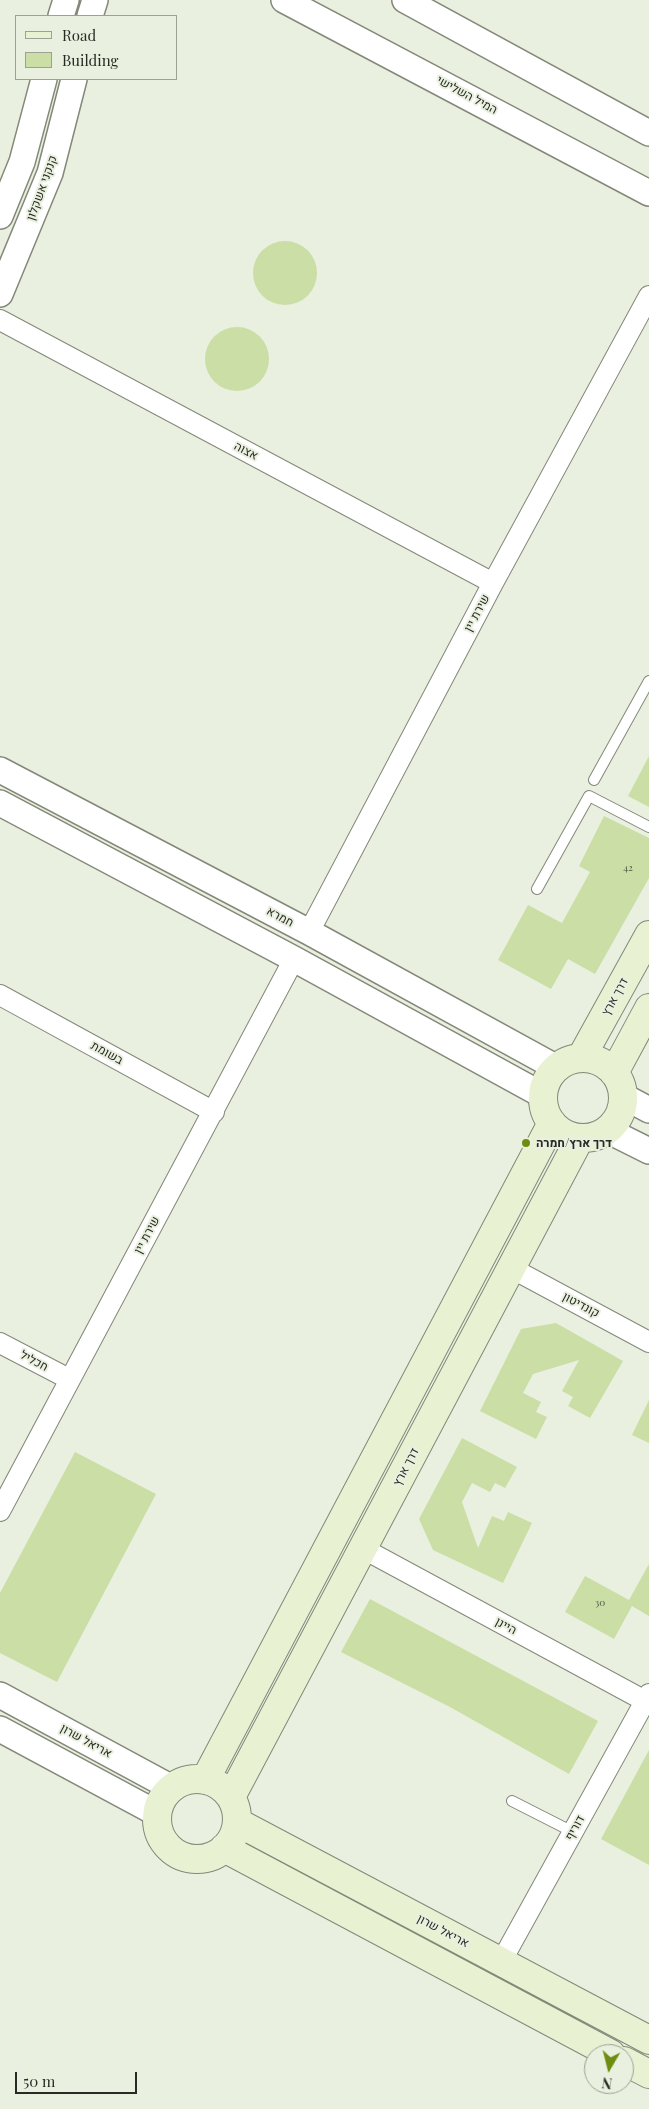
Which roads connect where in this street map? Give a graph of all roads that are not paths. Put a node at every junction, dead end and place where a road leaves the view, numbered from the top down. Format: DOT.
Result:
graph roads {
  1 [pos="66,0"];
  2 [pos="95,0"];
  3 [pos="284,0"];
  4 [pos="405,0"];
  5 [pos="61,15"];
  6 [pos="90,15"];
  7 [pos="44,80"];
  8 [pos="74,80"];
  9 [pos="649,133"];
  10 [pos="649,193"];
  11 [pos="0,216"];
  12 [pos="0,294"];
  13 [pos="649,296"];
  14 [pos="0,320"];
  15 [pos="493,583"];
  16 [pos="649,681"];
  17 [pos="0,770"];
  18 [pos="594,780"];
  19 [pos="0,803"];
  20 [pos="649,828"];
  21 [pos="537,890"];
  22 [pos="309,932"];
  23 [pos="649,935"];
  24 [pos="294,959"];
  25 [pos="0,995"];
  26 [pos="649,1008"];
  27 [pos="569,1063"];
  28 [pos="619,1084"];
  29 [pos="544,1096"];
  30 [pos="649,1110"];
  31 [pos="214,1112"];
  32 [pos="552,1123"];
  33 [pos="607,1130"];
  34 [pos="580,1138"];
  35 [pos="649,1152"];
  36 [pos="512,1269"];
  37 [pos="649,1342"];
  38 [pos="0,1343"];
  39 [pos="69,1379"];
  40 [pos="0,1511"];
  41 [pos="362,1548"];
  42 [pos="0,1694"];
  43 [pos="648,1700"];
  44 [pos="0,1729"];
  45 [pos="205,1780"];
  46 [pos="172,1788"];
  47 [pos="512,1801"];
  48 [pos="234,1810"];
  49 [pos="158,1814"];
  50 [pos="573,1832"];
  51 [pos="224,1848"];
  52 [pos="502,1962"];
  53 [pos="649,2040"];
  54 [pos="592,2044"];
  55 [pos="634,2066"];
  56 [pos="649,2074"];
  1 -- 5 [label="street"];
  2 -- 6 [label="street"];
  3 -- 10 [label="street, המיל השלישי"];
  4 -- 9 [label="street"];
  7 -- 11 [label="street"];
  8 -- 12 [label="street, קנקני אשקלון"];
  13 -- 15 [label="street, שירת יין"];
  14 -- 15 [label="street, אצוה"];
  15 -- 22 [label="street, שירת יין"];
  16 -- 18 [label="lane"];
  17 -- 22 [label="street, חמרא"];
  19 -- 24 [label="street"];
  20 -- 21 [label="lane"];
  22 -- 27 [label="street, חמרא"];
  23 -- 27 [label="main road, דרך ארץ"];
  24 -- 29 [label="street"];
  24 -- 31 [label="street, שירת יין"];
  25 -- 31 [label="street, בשומת"];
  26 -- 28 [label="main road"];
  27 -- 28 [label="main road"];
  27 -- 29 [label="main road"];
  28 -- 30 [label="street"];
  28 -- 33 [label="main road"];
  29 -- 32 [label="main road"];
  31 -- 39 [label="street, שירת יין"];
  32 -- 34 [label="main road"];
  32 -- 45 [label="main road"];
  33 -- 34 [label="main road"];
  33 -- 35 [label="street"];
  34 -- 36 [label="main road, דרך ארץ"];
  36 -- 37 [label="street, קונדיטון"];
  36 -- 41 [label="main road, דרך ארץ"];
  38 -- 39 [label="street, חכליל"];
  39 -- 40 [label="street, שירת יין"];
  41 -- 43 [label="street, היינן"];
  41 -- 48 [label="main road, דרך ארץ"];
  42 -- 46 [label="street, אריאל שרון"];
  43 -- 50 [label="street, דוריף"];
  44 -- 49 [label="street"];
  45 -- 46 [label="main road"];
  45 -- 48 [label="main road"];
  46 -- 49 [label="main road"];
  47 -- 50 [label="lane"];
  48 -- 51 [label="main road"];
  48 -- 52 [label="main road, אריאל שרון"];
  49 -- 51 [label="main road"];
  50 -- 52 [label="street, דוריף"];
  51 -- 54 [label="main road"];
  52 -- 53 [label="main road, אריאל שרון"];
  55 -- 56 [label="main road"];
}
